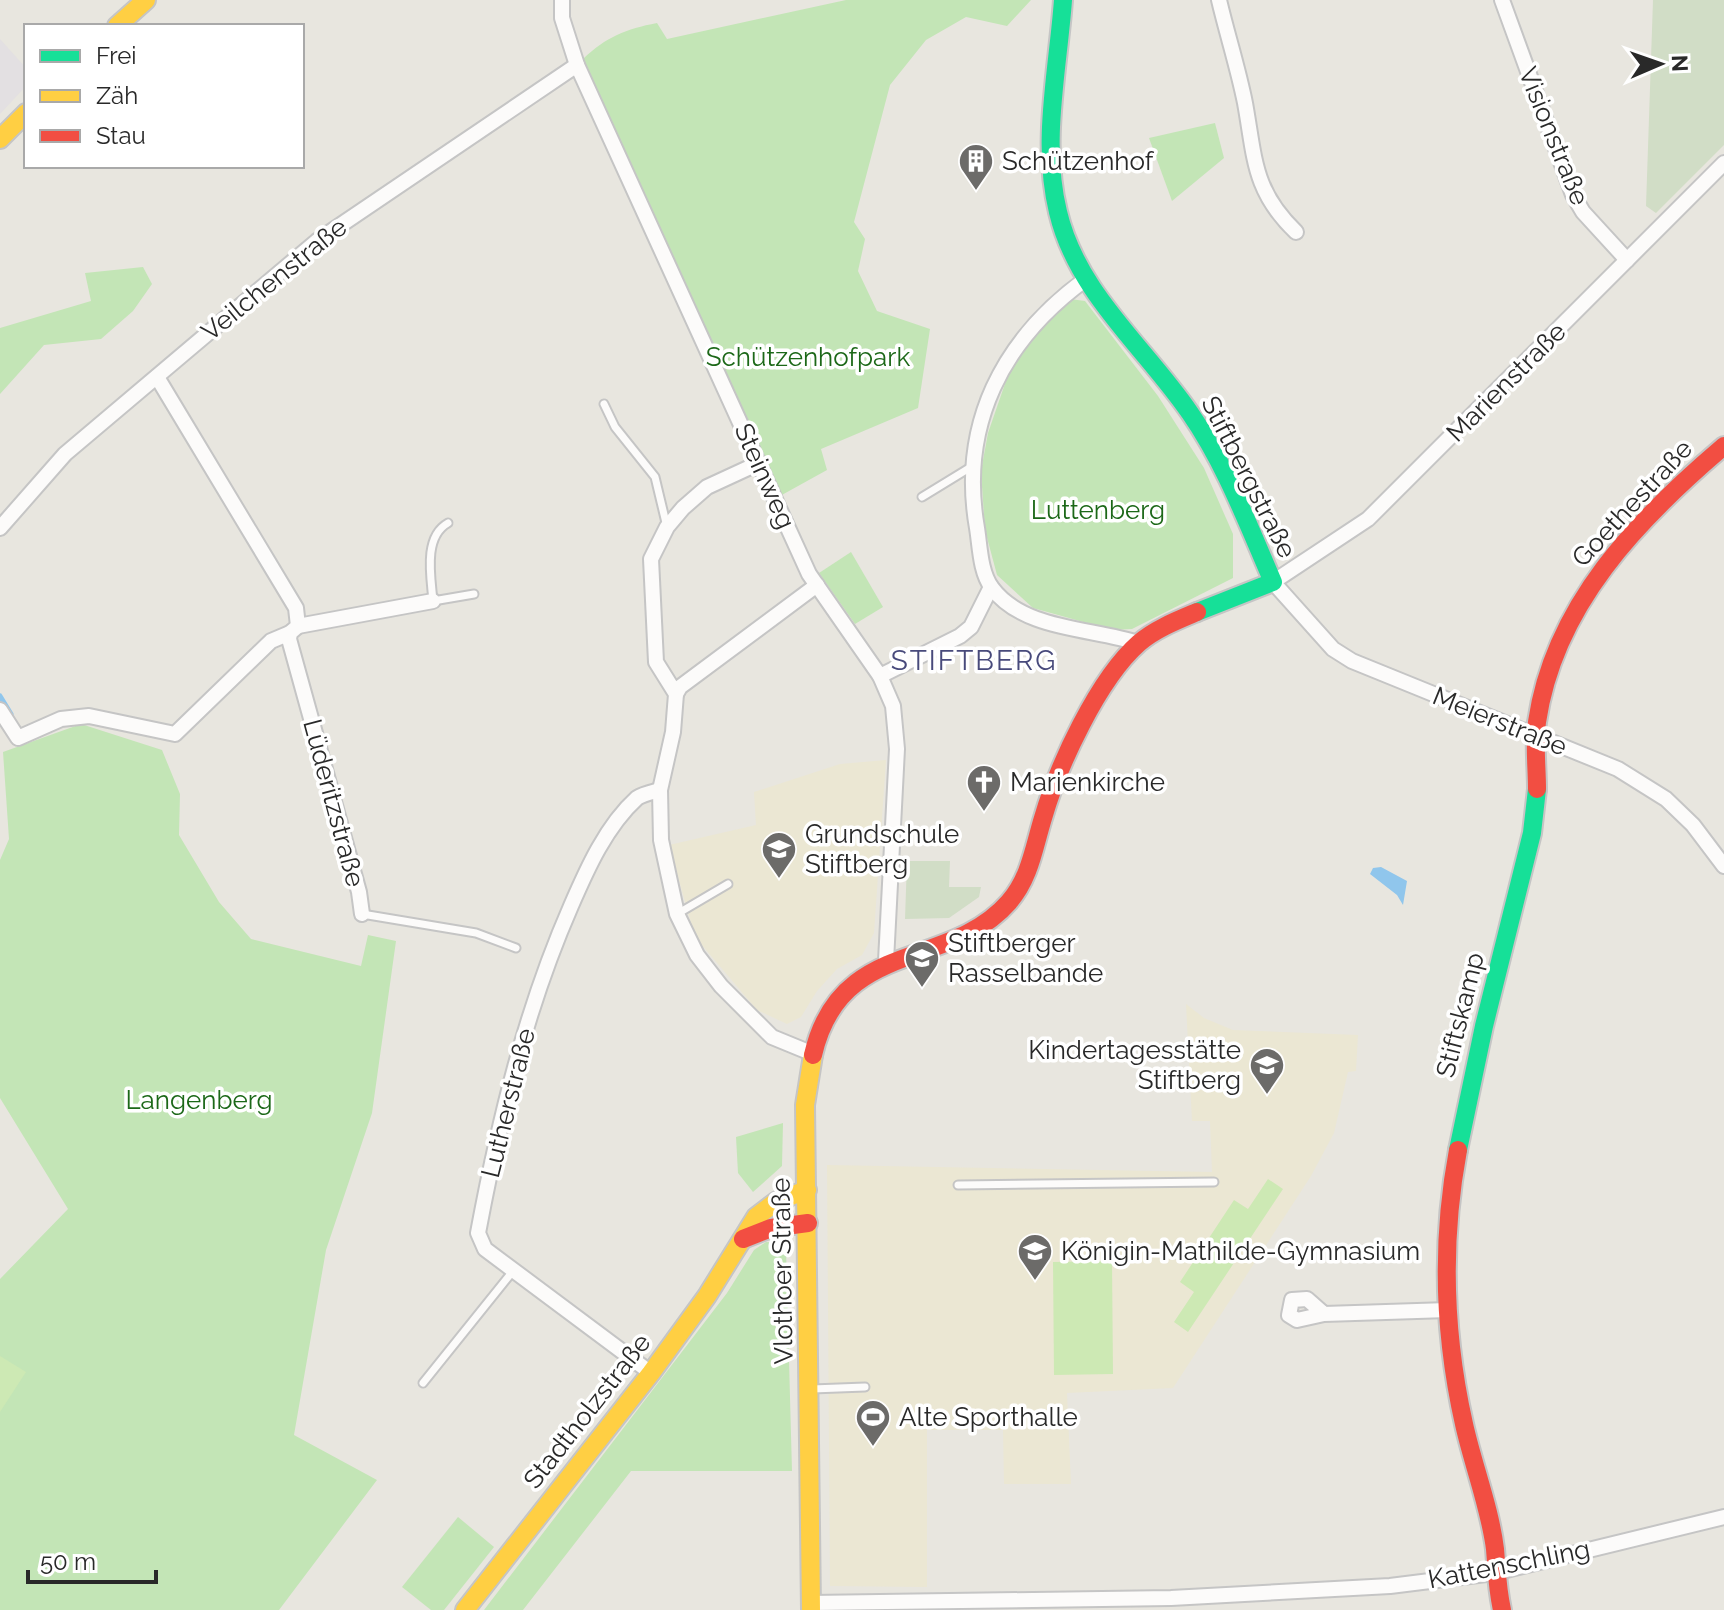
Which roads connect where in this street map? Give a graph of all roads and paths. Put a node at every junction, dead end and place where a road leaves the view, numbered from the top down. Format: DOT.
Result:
graph roads {
  1 [pos="146,0"];
  2 [pos="562,0"];
  3 [pos="1063,0"];
  4 [pos="1219,0"];
  5 [pos="1502,0"];
  6 [pos="119,24"];
  7 [pos="577,65"];
  8 [pos="24,115"];
  9 [pos="0,139"];
  10 [pos="1724,163"];
  11 [pos="1296,232"];
  12 [pos="1627,260"];
  13 [pos="1086,279"];
  14 [pos="157,377"];
  15 [pos="604,404"];
  16 [pos="1724,446"];
  17 [pos="759,463"];
  18 [pos="971,467"];
  19 [pos="922,497"];
  20 [pos="448,523"];
  21 [pos="667,527"];
  22 [pos="0,528"];
  23 [pos="1273,582"];
  24 [pos="817,585"];
  25 [pos="991,587"];
  26 [pos="474,594"];
  27 [pos="433,601"];
  28 [pos="294,629"];
  29 [pos="1138,643"];
  30 [pos="886,672"];
  31 [pos="676,694"];
  32 [pos="0,710"];
  33 [pos="1536,735"];
  34 [pos="660,790"];
  35 [pos="1724,866"];
  36 [pos="728,884"];
  37 [pos="362,914"];
  38 [pos="677,914"];
  39 [pos="516,948"];
  40 [pos="886,961"];
  41 [pos="811,1053"];
  42 [pos="1214,1182"];
  43 [pos="958,1185"];
  44 [pos="807,1190"];
  45 [pos="808,1223"];
  46 [pos="743,1239"];
  47 [pos="514,1270"];
  48 [pos="1448,1310"];
  49 [pos="1324,1314"];
  50 [pos="651,1373"];
  51 [pos="423,1383"];
  52 [pos="865,1387"];
  53 [pos="810,1389"];
  54 [pos="1724,1517"];
  55 [pos="1494,1573"];
  56 [pos="1199,1604"];
  57 [pos="1012,1605"];
  58 [pos="811,1606"];
  59 [pos="465,1610"];
  60 [pos="1502,1610"];
  1 -- 6 [label="street"];
  2 -- 7 [label="street, Steinweg"];
  3 -- 13 [label="street, Stiftbergstraße"];
  4 -- 11 [label="street"];
  5 -- 12 [label="street, Visionstraße"];
  7 -- 14 [label="street, Veilchenstraße"];
  7 -- 17 [label="street, Steinweg"];
  8 -- 9 [label="street"];
  10 -- 12 [label="street, Marienstraße"];
  12 -- 23 [label="street, Marienstraße"];
  13 -- 18 [label="street"];
  13 -- 23 [label="street, Stiftbergstraße"];
  14 -- 22 [label="street, Veilchenstraße"];
  14 -- 28 [label="street, Lüderitzstraße"];
  15 -- 21 [label="lane"];
  16 -- 33 [label="street, Goethestraße"];
  17 -- 21 [label="street"];
  17 -- 24 [label="street, Steinweg"];
  18 -- 19 [label="lane"];
  18 -- 25 [label="street"];
  20 -- 27 [label="lane"];
  21 -- 31 [label="street"];
  23 -- 29 [label="street, Stiftbergstraße"];
  23 -- 33 [label="street, Meierstraße"];
  24 -- 30 [label="street, Steinweg"];
  24 -- 31 [label="street"];
  25 -- 29 [label="street"];
  25 -- 30 [label="street"];
  26 -- 27 [label="lane"];
  27 -- 28 [label="street"];
  28 -- 32 [label="street"];
  28 -- 37 [label="street, Lüderitzstraße"];
  29 -- 40 [label="street"];
  30 -- 40 [label="street, Steinweg"];
  31 -- 34 [label="street"];
  33 -- 35 [label="street, Meierstraße"];
  33 -- 48 [label="street, Stiftskamp"];
  34 -- 38 [label="street"];
  34 -- 47 [label="street, Lutherstraße"];
  36 -- 38 [label="lane"];
  37 -- 39 [label="lane, Lüderitzstraße"];
  38 -- 41 [label="street"];
  40 -- 41 [label="street, Vlothoer Straße"];
  41 -- 44 [label="street, Vlothoer Straße"];
  42 -- 43 [label="lane"];
  44 -- 45 [label="street, Vlothoer Straße"];
  44 -- 46 [label="street, Stadtholzstraße"];
  45 -- 46 [label="street"];
  45 -- 53 [label="street, Vlothoer Straße"];
  46 -- 50 [label="street, Stadtholzstraße"];
  47 -- 50 [label="street, Lutherstraße"];
  47 -- 51 [label="lane"];
  48 -- 49 [label="street"];
  48 -- 55 [label="street, Stiftskamp"];
  50 -- 59 [label="street, Stadtholzstraße"];
  52 -- 53 [label="lane"];
  53 -- 58 [label="street, Vlothoer Straße"];
  54 -- 55 [label="street, Kattenschling"];
  55 -- 56 [label="street, Kattenschling"];
  55 -- 60 [label="street, Stiftskamp"];
  56 -- 57 [label="street, Kattenschling"];
  57 -- 58 [label="street, Kattenschling"];
}
